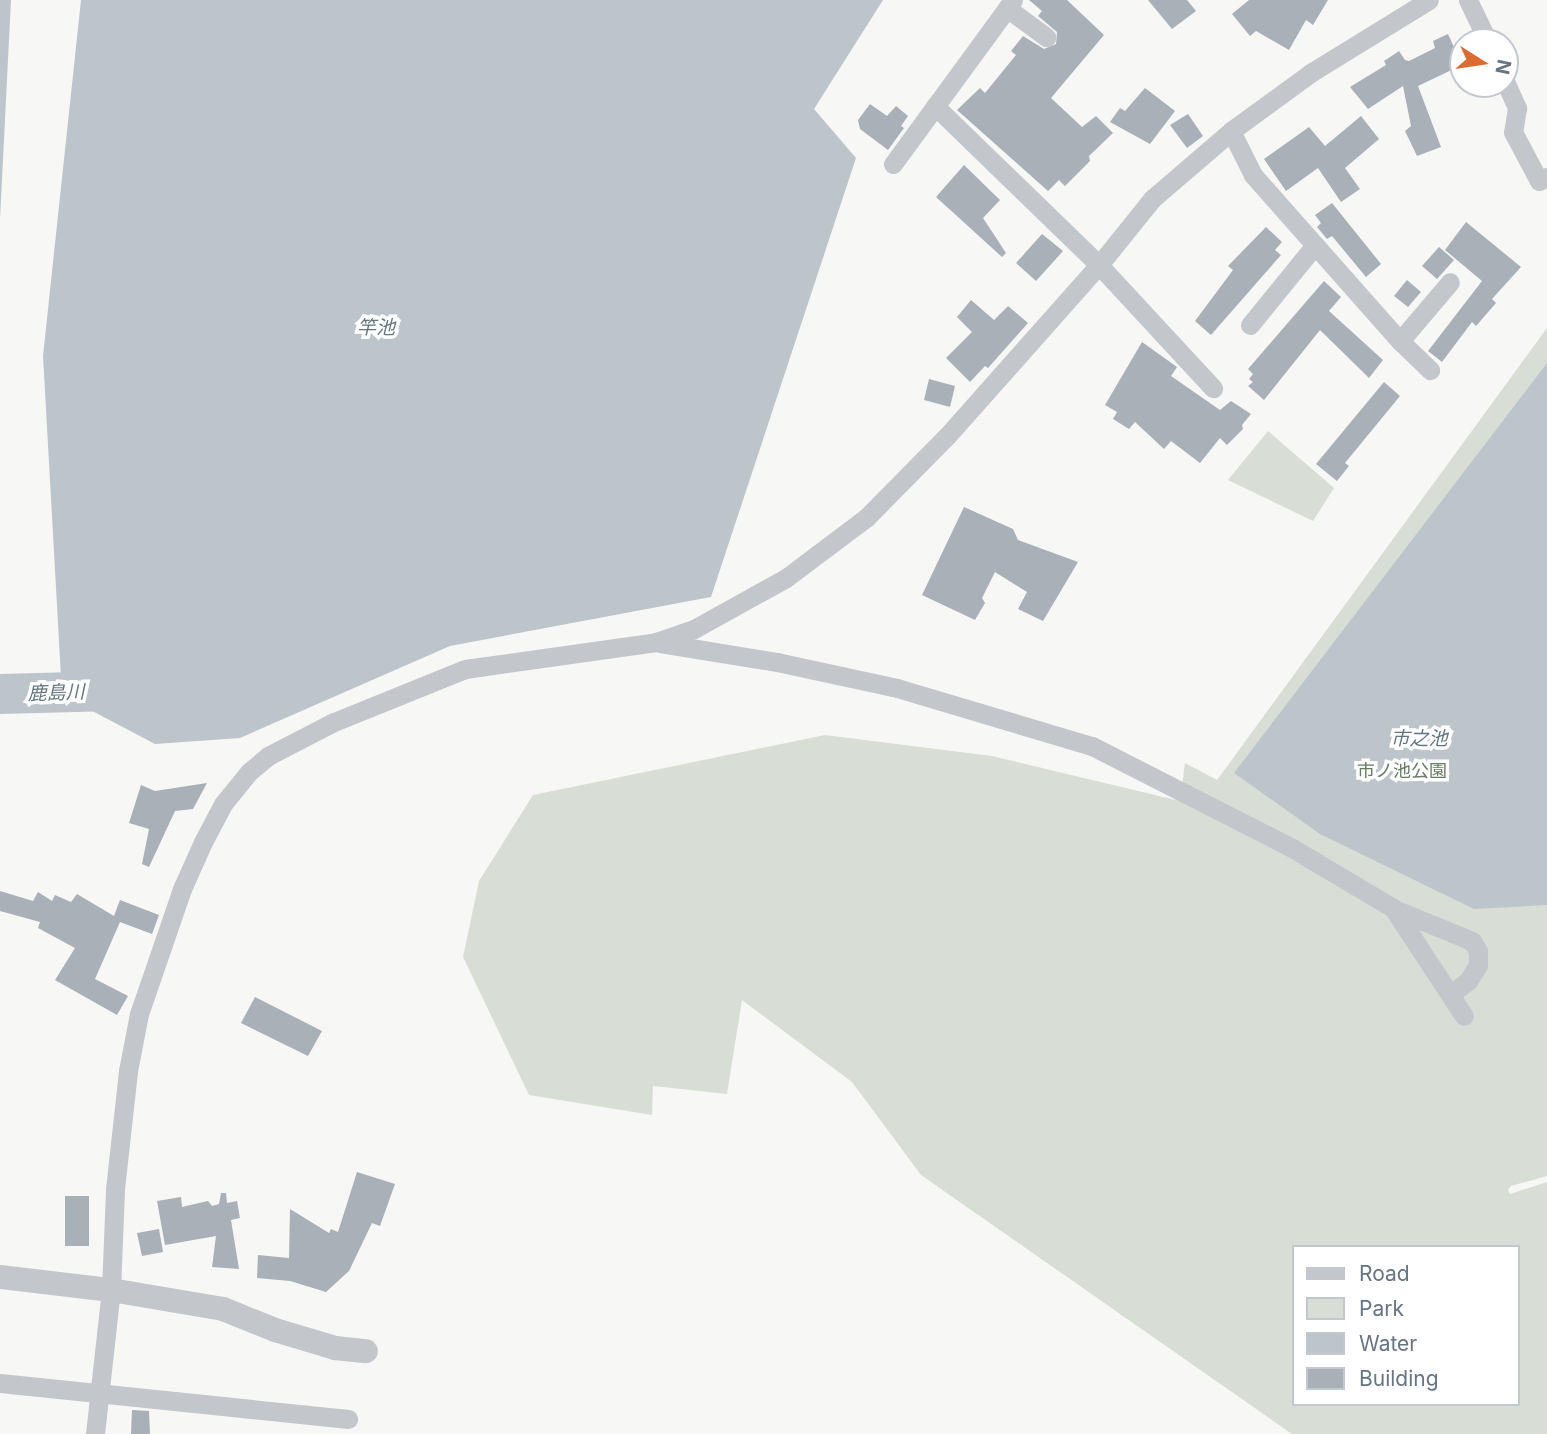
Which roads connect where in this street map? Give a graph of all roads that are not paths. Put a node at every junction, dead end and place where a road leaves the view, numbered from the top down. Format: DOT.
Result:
graph roads {
  1 [pos="1468,0"];
  2 [pos="1427,1"];
  3 [pos="1010,4"];
  4 [pos="1481,28"];
  5 [pos="1046,37"];
  6 [pos="1513,98"];
  7 [pos="935,107"];
  8 [pos="1231,131"];
  9 [pos="893,164"];
  10 [pos="1547,177"];
  11 [pos="1315,246"];
  12 [pos="1099,265"];
  13 [pos="1450,282"];
  14 [pos="1250,324"];
  15 [pos="1400,341"];
  16 [pos="1430,370"];
  17 [pos="1213,388"];
  18 [pos="656,642"];
  19 [pos="1393,908"];
  20 [pos="1451,994"];
  21 [pos="1464,1016"];
  22 [pos="0,1278"];
  23 [pos="110,1290"];
  24 [pos="366,1351"];
  25 [pos="0,1383"];
  26 [pos="101,1395"];
  27 [pos="348,1419"];
  28 [pos="95,1434"];
  1 -- 4 [label="street"];
  2 -- 8 [label="street"];
  3 -- 5 [label="street"];
  3 -- 7 [label="street"];
  6 -- 10 [label="street"];
  7 -- 9 [label="street"];
  7 -- 12 [label="street"];
  8 -- 11 [label="street"];
  8 -- 12 [label="street"];
  11 -- 14 [label="street"];
  11 -- 15 [label="street"];
  12 -- 17 [label="street"];
  12 -- 18 [label="street"];
  13 -- 15 [label="street"];
  15 -- 16 [label="street"];
  18 -- 19 [label="street"];
  18 -- 23 [label="street"];
  19 -- 20 [label="street"];
  19 -- 20 [label="street"];
  20 -- 21 [label="street"];
  22 -- 23 [label="street"];
  23 -- 24 [label="street"];
  23 -- 26 [label="street"];
  25 -- 26 [label="street"];
  26 -- 27 [label="street"];
  26 -- 28 [label="street"];
}
